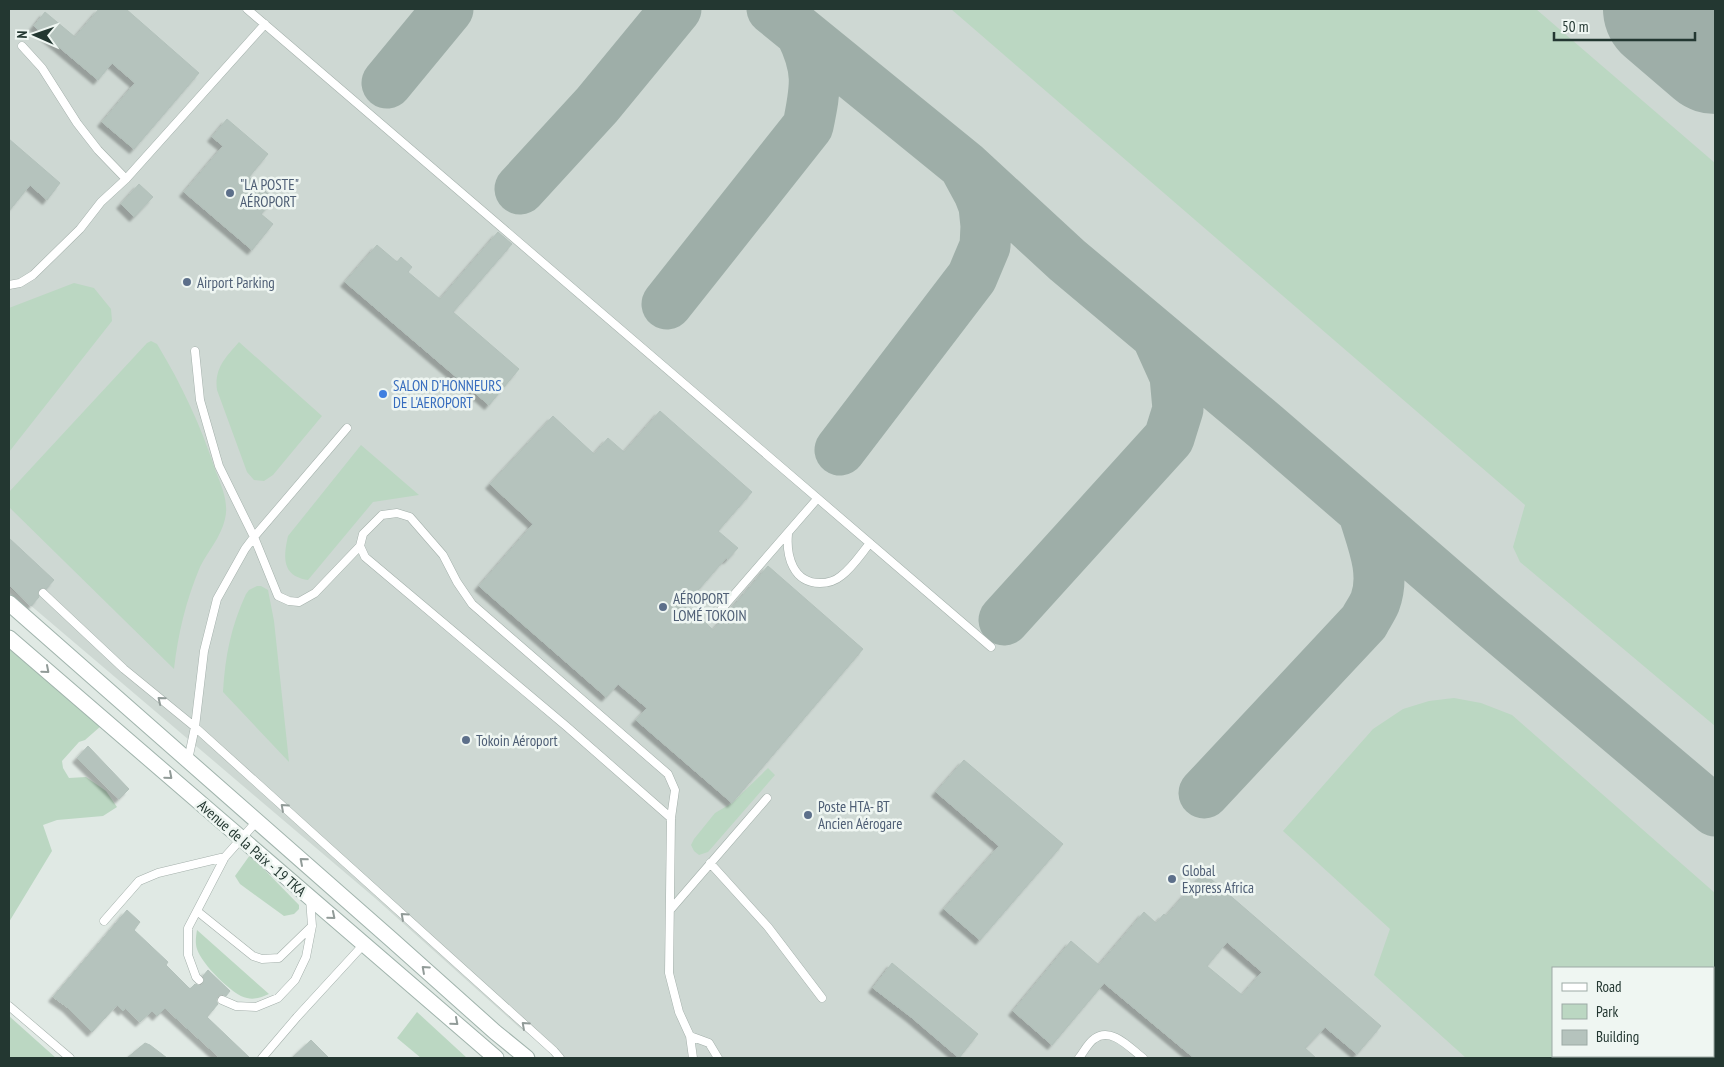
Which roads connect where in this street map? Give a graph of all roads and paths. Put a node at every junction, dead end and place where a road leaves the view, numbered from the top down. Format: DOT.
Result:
graph roads {
  1 [pos="247,9"];
  2 [pos="265,24"];
  3 [pos="22,46"];
  4 [pos="126,179"];
  5 [pos="9,285"];
  6 [pos="195,351"];
  7 [pos="347,428"];
  8 [pos="817,499"];
  9 [pos="788,534"];
  10 [pos="254,537"];
  11 [pos="870,543"];
  12 [pos="360,546"];
  13 [pos="43,593"];
  14 [pos="9,604"];
  15 [pos="719,612"];
  16 [pos="9,638"];
  17 [pos="991,647"];
  18 [pos="195,727"];
  19 [pos="188,760"];
  20 [pos="767,798"];
  21 [pos="671,818"];
  22 [pos="257,821"];
  23 [pos="241,838"];
  24 [pos="225,857"];
  25 [pos="710,863"];
  26 [pos="310,898"];
  27 [pos="671,909"];
  28 [pos="197,911"];
  29 [pos="104,921"];
  30 [pos="312,926"];
  31 [pos="364,944"];
  32 [pos="199,980"];
  33 [pos="822,998"];
  34 [pos="222,1000"];
  35 [pos="9,1006"];
  36 [pos="690,1036"];
  37 [pos="70,1058"];
  38 [pos="262,1058"];
  39 [pos="496,1058"];
  40 [pos="527,1058"];
  41 [pos="560,1058"];
  42 [pos="694,1058"];
  43 [pos="718,1058"];
  44 [pos="1078,1058"];
  45 [pos="1142,1058"];
  1 -- 2 [label="lane"];
  2 -- 4 [label="lane"];
  2 -- 8 [label="lane"];
  3 -- 4 [label="lane"];
  4 -- 5 [label="lane"];
  6 -- 10 [label="lane"];
  7 -- 10 [label="lane"];
  8 -- 9 [label="lane"];
  8 -- 11 [label="lane"];
  9 -- 11 [label="lane"];
  9 -- 15 [label="lane"];
  10 -- 12 [label="lane"];
  10 -- 18 [label="lane"];
  11 -- 17 [label="lane"];
  12 -- 21 [label="lane"];
  12 -- 21 [label="lane"];
  18 -- 13 [label="lane, one-way"];
  14 -- 19 [label="main road"];
  16 -- 23 [label="main road, Avenue de la Paix - 19 TKA, one-way"];
  18 -- 19 [label="lane"];
  41 -- 18 [label="lane, one-way"];
  19 -- 22 [label="main road"];
  20 -- 25 [label="lane"];
  21 -- 27 [label="lane"];
  22 -- 23 [label="lane"];
  40 -- 22 [label="main road, one-way"];
  23 -- 24 [label="lane"];
  23 -- 26 [label="main road, Avenue de la Paix - 19 TKA"];
  24 -- 28 [label="lane"];
  24 -- 29 [label="lane"];
  25 -- 27 [label="lane"];
  25 -- 33 [label="lane"];
  26 -- 30 [label="lane"];
  26 -- 31 [label="main road, Avenue de la Paix - 19 TKA, one-way"];
  27 -- 36 [label="lane"];
  28 -- 30 [label="lane"];
  28 -- 32 [label="lane"];
  30 -- 34 [label="lane"];
  31 -- 38 [label="lane"];
  31 -- 39 [label="main road, Avenue de la Paix - 19 TKA, one-way"];
  35 -- 37 [label="lane"];
  36 -- 42 [label="lane"];
  36 -- 43 [label="lane"];
  44 -- 45 [label="lane"];
}
